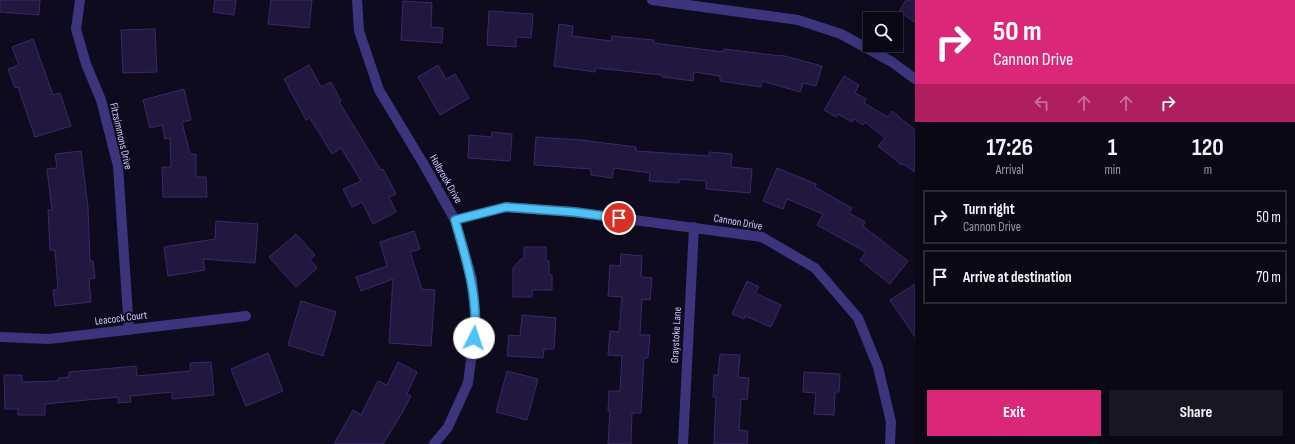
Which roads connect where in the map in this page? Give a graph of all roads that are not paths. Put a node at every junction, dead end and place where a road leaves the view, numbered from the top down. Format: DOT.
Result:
graph roads {
  1 [pos="80,0"];
  2 [pos="357,0"];
  3 [pos="652,0"];
  4 [pos="915,79"];
  5 [pos="455,220"];
  6 [pos="694,227"];
  7 [pos="246,316"];
  8 [pos="129,330"];
  9 [pos="0,337"];
  10 [pos="434,444"];
  11 [pos="683,444"];
  12 [pos="890,444"];
  1 -- 8 [label="street, Fitzsimmons Drive"];
  2 -- 5 [label="street, Holbrook Drive"];
  3 -- 4 [label="street"];
  5 -- 6 [label="street, Cannon Drive"];
  5 -- 10 [label="street, Holbrook Drive"];
  6 -- 11 [label="street, Graystoke Lane"];
  6 -- 12 [label="street, Cannon Drive"];
  7 -- 8 [label="street, Leacock Court"];
  8 -- 9 [label="street, Leacock Court"];
}
